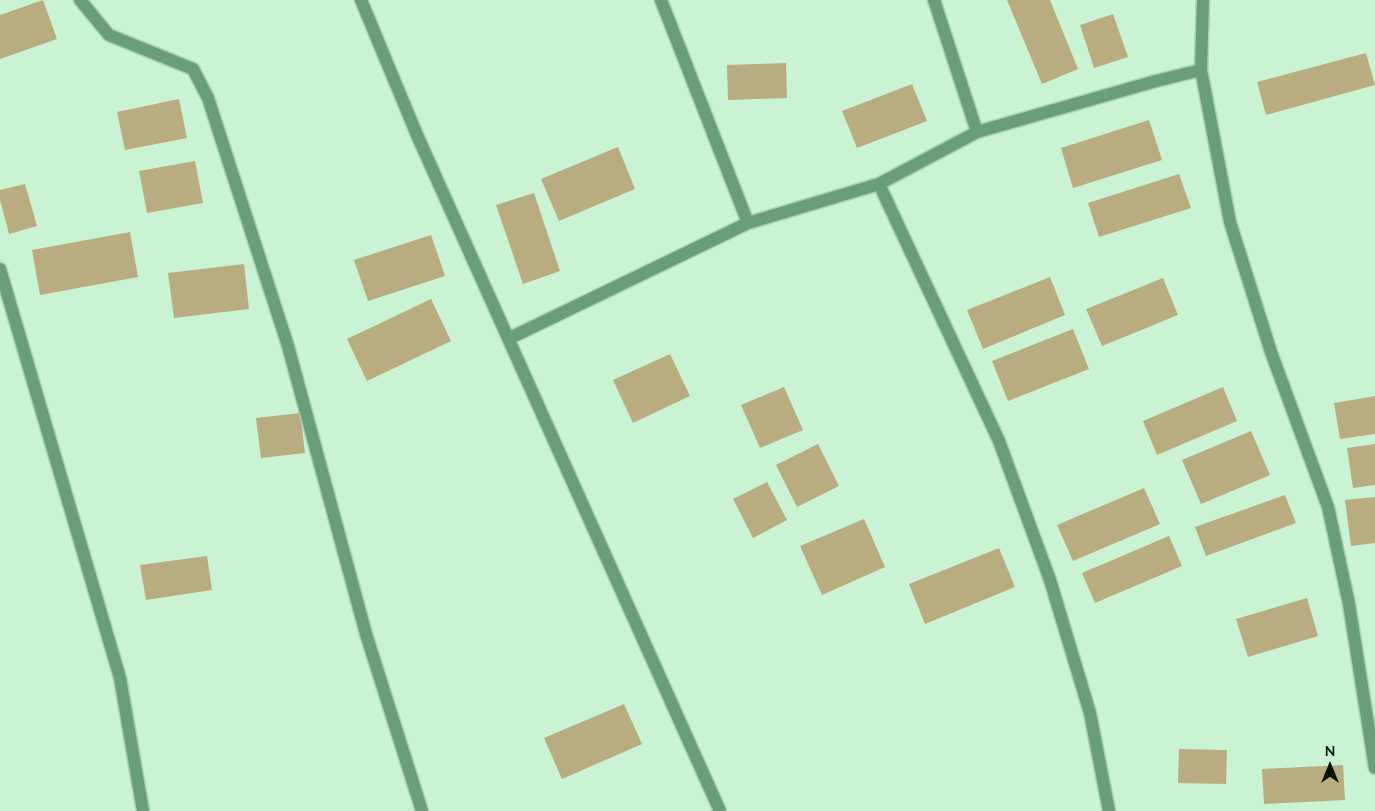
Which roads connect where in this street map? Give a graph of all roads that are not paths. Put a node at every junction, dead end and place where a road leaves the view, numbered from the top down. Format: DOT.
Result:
graph roads {
  1 [pos="80,0"];
  2 [pos="361,0"];
  3 [pos="661,0"];
  4 [pos="934,0"];
  5 [pos="1203,0"];
  6 [pos="1201,70"];
  7 [pos="977,132"];
  8 [pos="879,184"];
  9 [pos="748,223"];
  10 [pos="0,269"];
  11 [pos="510,338"];
  12 [pos="1375,768"];
  13 [pos="143,811"];
  14 [pos="422,811"];
  15 [pos="720,811"];
  16 [pos="1109,811"];
  1 -- 14 [label="street"];
  2 -- 11 [label="street"];
  3 -- 9 [label="street"];
  4 -- 7 [label="street"];
  5 -- 6 [label="street"];
  6 -- 7 [label="street"];
  6 -- 12 [label="street"];
  7 -- 8 [label="street"];
  8 -- 9 [label="street"];
  8 -- 16 [label="street"];
  9 -- 11 [label="street"];
  10 -- 13 [label="street"];
  11 -- 15 [label="street"];
}
